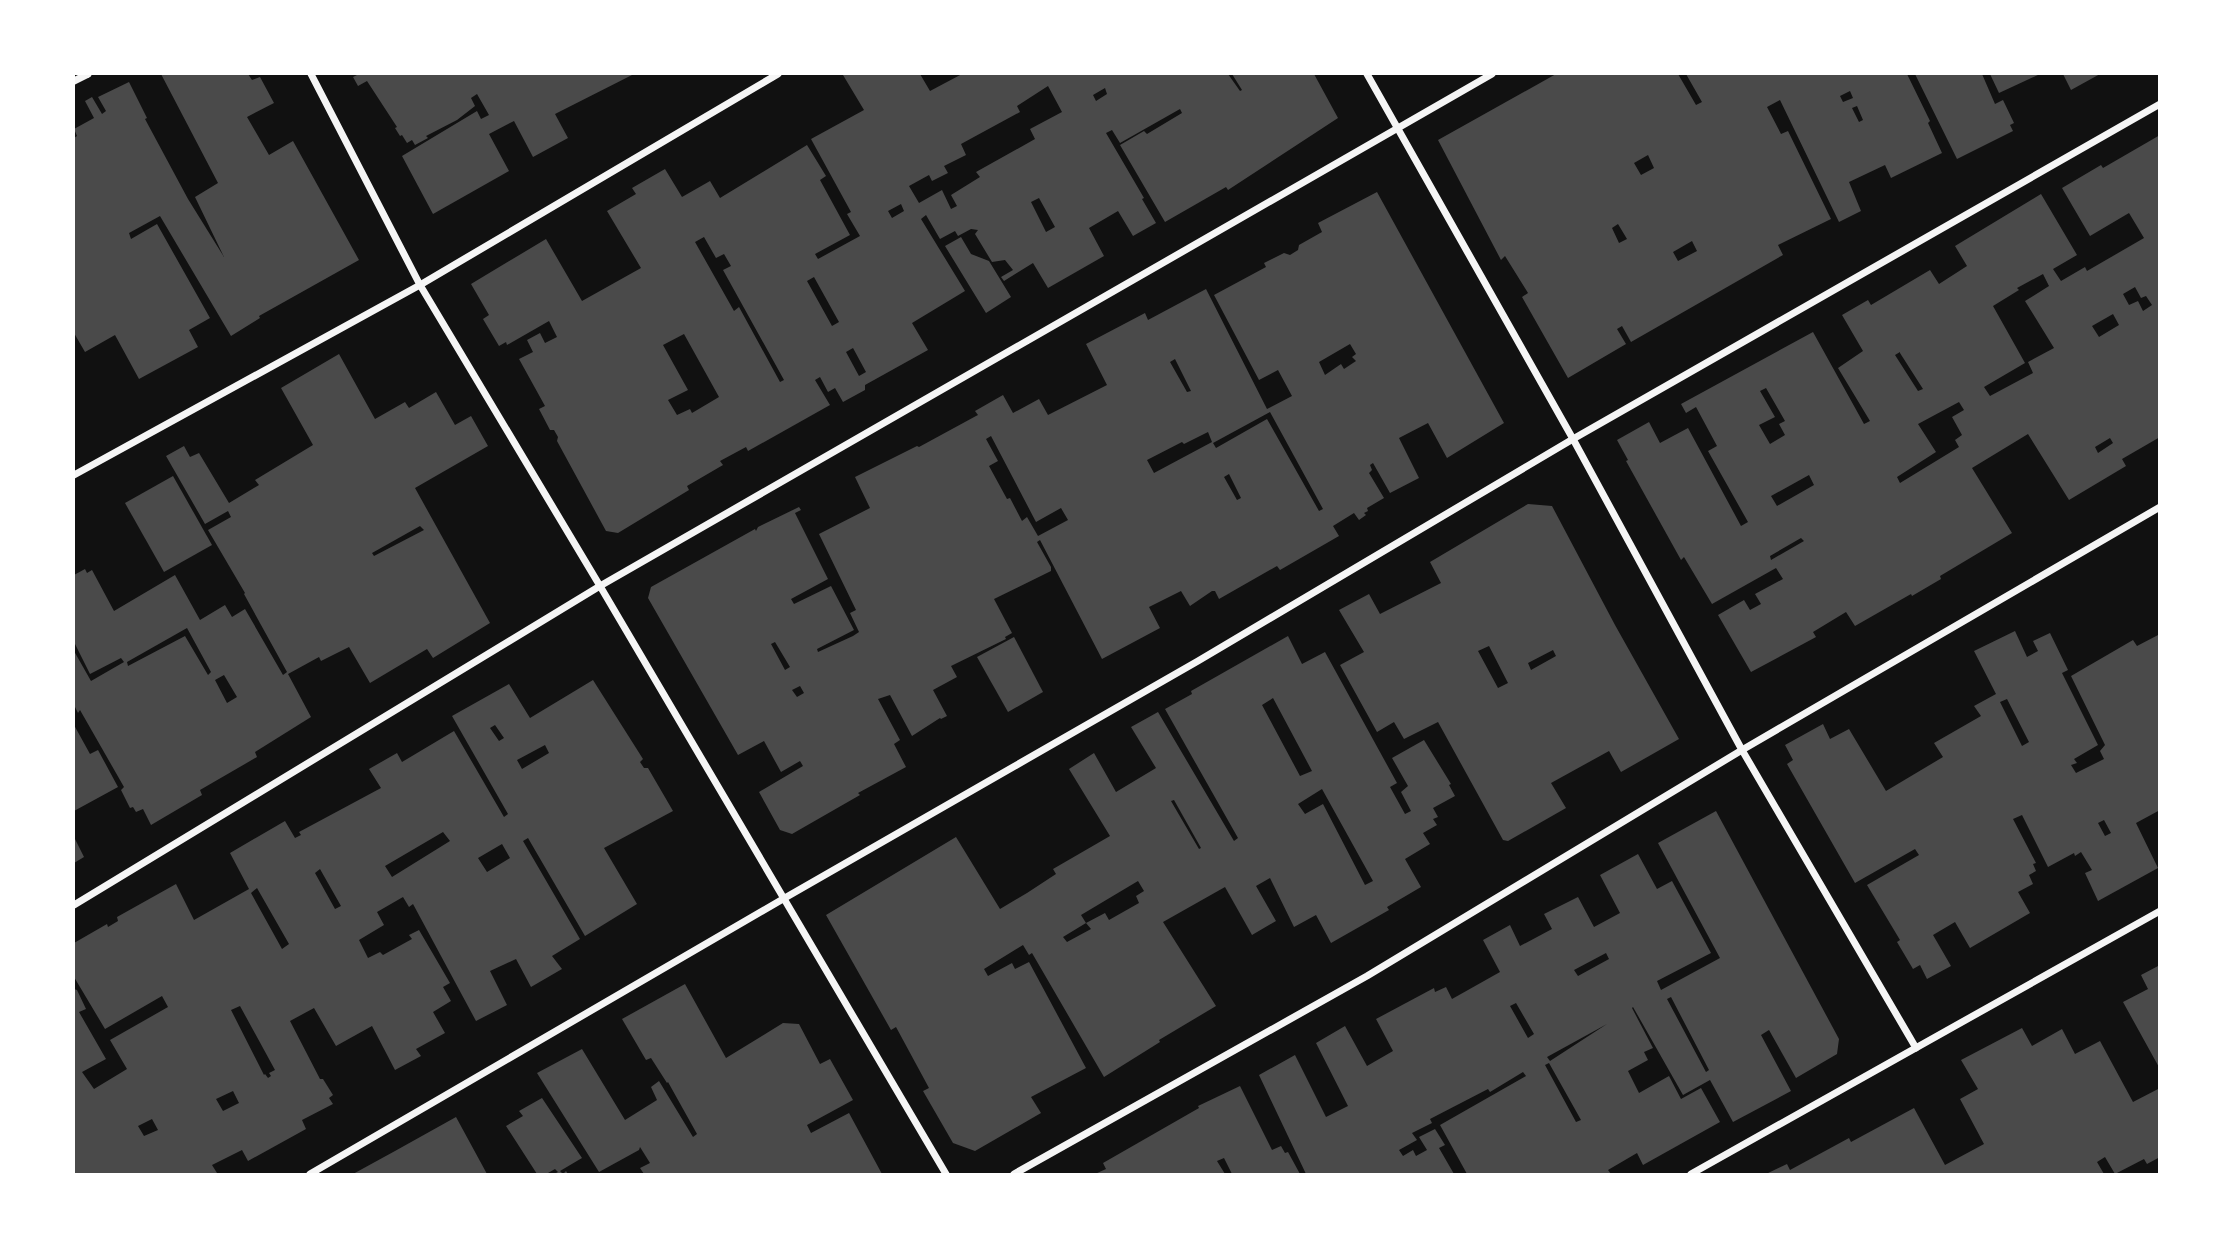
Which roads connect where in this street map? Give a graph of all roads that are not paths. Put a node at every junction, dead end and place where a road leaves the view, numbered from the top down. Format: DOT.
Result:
graph roads {
  1 [pos="88,74"];
  2 [pos="311,74"];
  3 [pos="778,74"];
  4 [pos="1367,74"];
  5 [pos="1492,74"];
  6 [pos="74,81"];
  7 [pos="2160,104"];
  8 [pos="1397,126"];
  9 [pos="420,285"];
  10 [pos="1573,439"];
  11 [pos="74,475"];
  12 [pos="2160,508"];
  13 [pos="600,586"];
  14 [pos="1742,750"];
  15 [pos="783,899"];
  16 [pos="74,905"];
  17 [pos="2160,911"];
  18 [pos="1916,1048"];
  19 [pos="310,1174"];
  20 [pos="946,1174"];
  21 [pos="1014,1174"];
  22 [pos="1691,1174"];
  1 -- 6 [label="street"];
  2 -- 9 [label="street"];
  3 -- 9 [label="street"];
  4 -- 8 [label="street"];
  5 -- 8 [label="street"];
  7 -- 10 [label="street"];
  8 -- 10 [label="street"];
  8 -- 13 [label="street"];
  9 -- 11 [label="street"];
  9 -- 13 [label="street"];
  10 -- 14 [label="street"];
  10 -- 15 [label="street"];
  12 -- 14 [label="street"];
  13 -- 15 [label="street"];
  13 -- 16 [label="street"];
  14 -- 18 [label="street"];
  14 -- 21 [label="street"];
  15 -- 19 [label="street"];
  15 -- 20 [label="street"];
  17 -- 18 [label="street"];
  18 -- 22 [label="street"];
}
